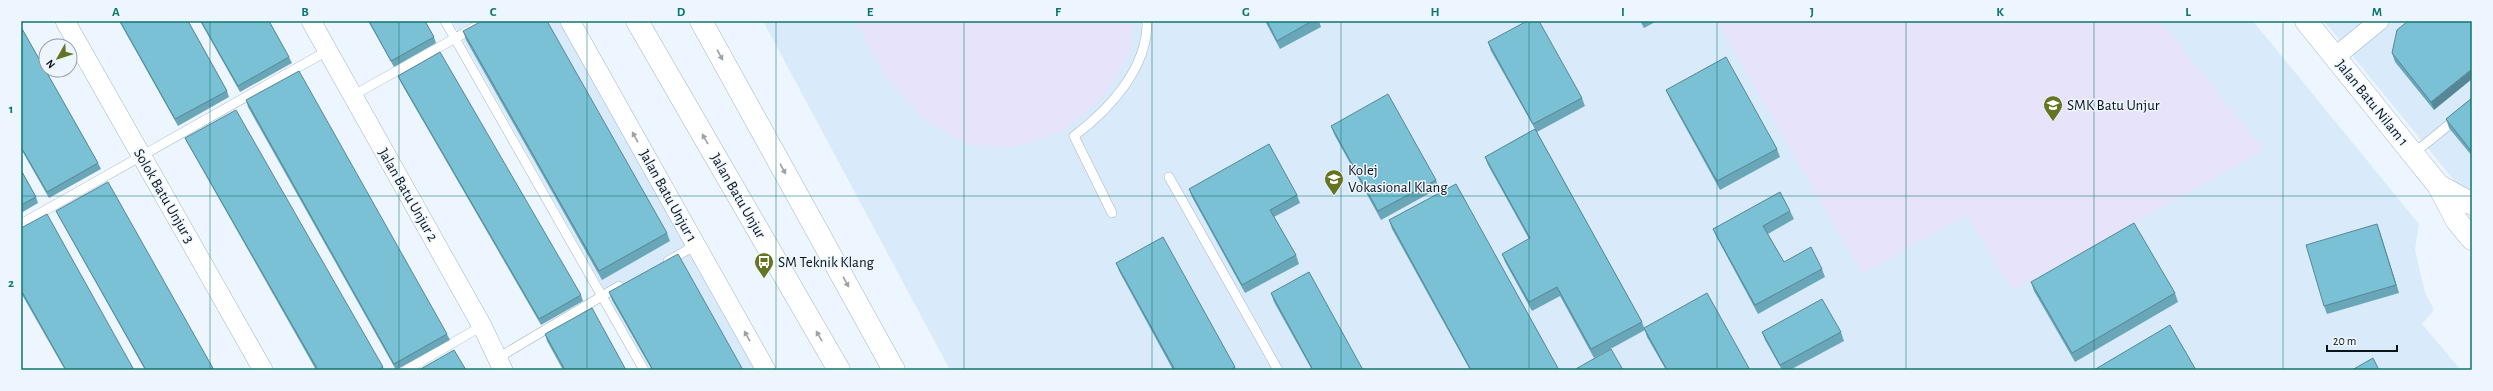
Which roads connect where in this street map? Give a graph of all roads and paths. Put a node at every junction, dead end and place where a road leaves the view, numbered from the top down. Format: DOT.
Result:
graph roads {
  1 [pos="65,21"];
  2 [pos="311,21"];
  3 [pos="445,21"];
  4 [pos="486,21"];
  5 [pos="570,21"];
  6 [pos="637,21"];
  7 [pos="701,21"];
  8 [pos="1147,21"];
  9 [pos="2306,21"];
  10 [pos="2379,21"];
  11 [pos="455,39"];
  12 [pos="327,51"];
  13 [pos="2335,57"];
  14 [pos="352,96"];
  15 [pos="2472,106"];
  16 [pos="2413,154"];
  17 [pos="142,155"];
  18 [pos="1169,177"];
  19 [pos="2438,184"];
  20 [pos="2472,204"];
  21 [pos="1112,213"];
  22 [pos="21,224"];
  23 [pos="2472,239"];
  24 [pos="696,245"];
  25 [pos="656,267"];
  26 [pos="629,281"];
  27 [pos="602,296"];
  28 [pos="482,326"];
  29 [pos="500,364"];
  30 [pos="263,370"];
  31 [pos="406,370"];
  32 [pos="644,370"];
  33 [pos="766,370"];
  34 [pos="839,370"];
  35 [pos="894,370"];
  36 [pos="1278,370"];
  1 -- 17 [label="street, Solok Batu Unjur 3"];
  2 -- 12 [label="street, Jalan Batu Unjur 2"];
  3 -- 11 [label="lane"];
  4 -- 11 [label="lane"];
  24 -- 5 [label="street, Jalan Batu Unjur 1, one-way"];
  34 -- 6 [label="main road, Jalan Batu Unjur, one-way"];
  7 -- 35 [label="main road, one-way"];
  8 -- 21 [label="lane"];
  9 -- 13 [label="main road, Jalan Batu Nilam 1"];
  10 -- 13 [label="street"];
  11 -- 14 [label="lane"];
  11 -- 27 [label="lane"];
  12 -- 14 [label="street, Jalan Batu Unjur 2"];
  12 -- 17 [label="lane"];
  13 -- 16 [label="main road, Jalan Batu Nilam 1"];
  14 -- 28 [label="street, Jalan Batu Unjur 2"];
  15 -- 16 [label="lane"];
  16 -- 19 [label="main road, Jalan Batu Nilam 1"];
  17 -- 22 [label="lane"];
  17 -- 30 [label="street, Solok Batu Unjur 3"];
  18 -- 36 [label="lane"];
  19 -- 20 [label="main road, Jalan Batu Nilam 1"];
  19 -- 23 [label="main road, Jalan Batu Nilam 1"];
  24 -- 25 [label="lane"];
  33 -- 24 [label="street, Jalan Batu Unjur 1, one-way"];
  26 -- 27 [label="lane"];
  27 -- 29 [label="lane"];
  27 -- 32 [label="lane"];
  28 -- 29 [label="street, Jalan Batu Unjur 2"];
  28 -- 31 [label="lane"];
}
